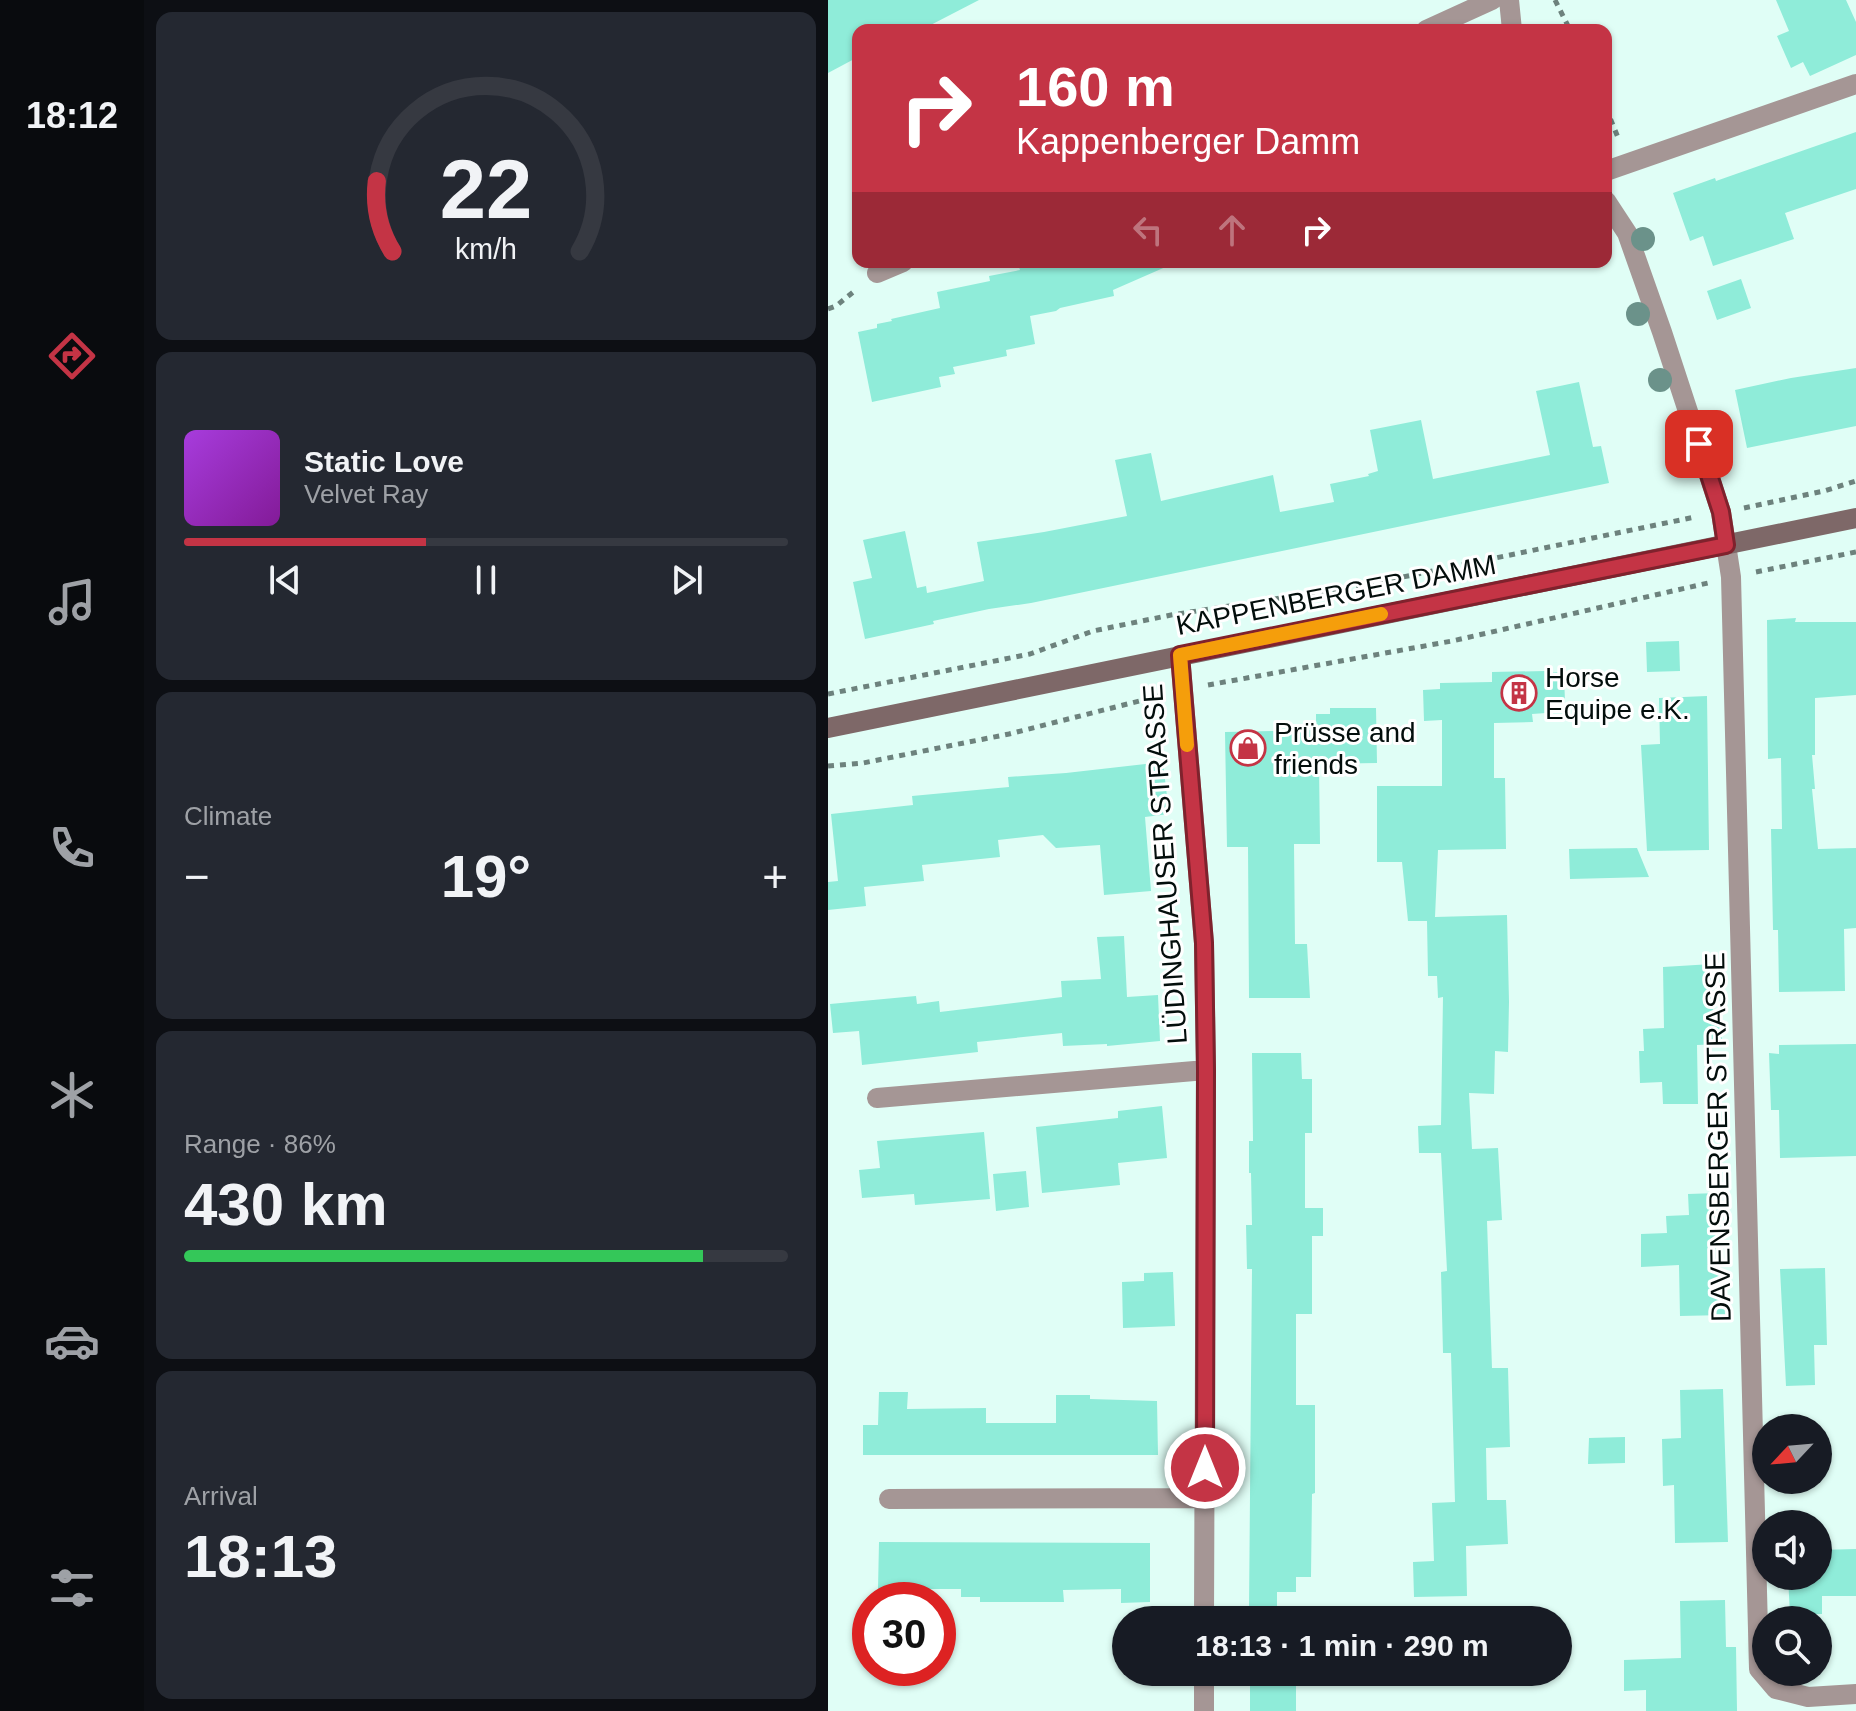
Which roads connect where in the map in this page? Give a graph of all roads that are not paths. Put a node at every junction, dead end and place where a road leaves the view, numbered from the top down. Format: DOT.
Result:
graph roads {
  1 [pos="1492,0"];
  2 [pos="1509,0"];
  3 [pos="1439,24"];
  4 [pos="1511,24"];
  5 [pos="1856,84"];
  6 [pos="1612,169"];
  7 [pos="1612,208"];
  8 [pos="889,268"];
  9 [pos="877,273"];
  10 [pos="1856,518"];
  11 [pos="1726,545"];
  12 [pos="1180,655"];
  13 [pos="828,728"];
  14 [pos="1206,1070"];
  15 [pos="877,1098"];
  16 [pos="1205,1498"];
  17 [pos="889,1499"];
  18 [pos="1204,1606"];
  19 [pos="1204,1686"];
  20 [pos="1856,1694"];
  21 [pos="1204,1711"];
  1 -- 3 [label="street"];
  2 -- 4 [label="street"];
  5 -- 6 [label="street"];
  7 -- 11 [label="street, DAVENSBERGER STRASSE"];
  8 -- 9 [label="street"];
  10 -- 11 [label="main road, KAPPENBERGER DAMM"];
  11 -- 12 [label="main road, KAPPENBERGER DAMM"];
  11 -- 20 [label="street, DAVENSBERGER STRASSE"];
  12 -- 13 [label="main road, KAPPENBERGER DAMM"];
  12 -- 14 [label="street, LÜDINGHAUSER STRASSE"];
  14 -- 15 [label="street, LÜDINGHAUSER STRASSE"];
  14 -- 16 [label="street, LÜDINGHAUSER STRASSE"];
  16 -- 17 [label="street"];
  16 -- 18 [label="street, LÜDINGHAUSER STRASSE"];
  19 -- 21 [label="street"];
}
